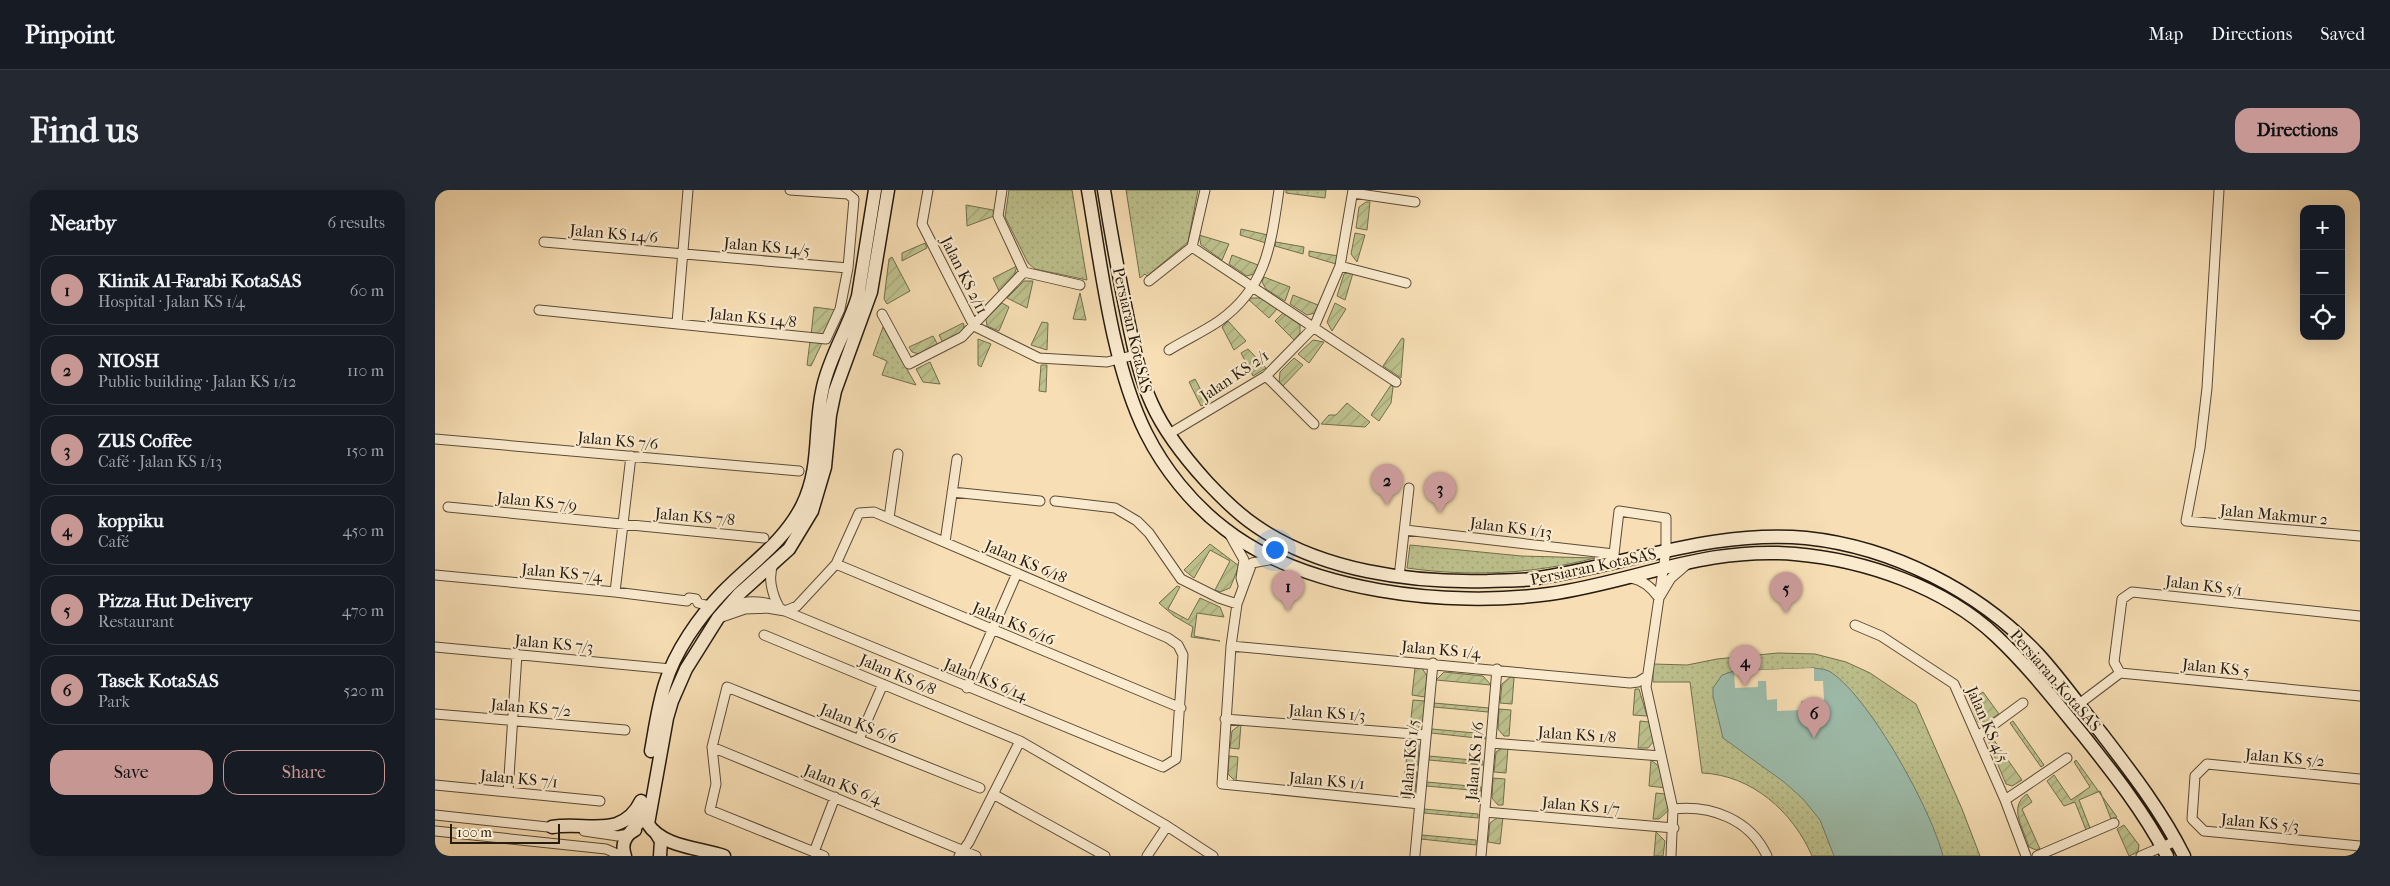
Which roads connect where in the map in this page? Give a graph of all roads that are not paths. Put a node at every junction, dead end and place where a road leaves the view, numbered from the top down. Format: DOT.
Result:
graph roads {
  1 [pos="688,190"];
  2 [pos="790,190"];
  3 [pos="875,190"];
  4 [pos="888,190"];
  5 [pos="928,190"];
  6 [pos="1002,190"];
  7 [pos="1088,190"];
  8 [pos="1104,190"];
  9 [pos="1205,190"];
  10 [pos="1279,190"];
  11 [pos="2219,190"];
  12 [pos="1353,192"];
  13 [pos="1415,202"];
  14 [pos="544,242"];
  15 [pos="1192,247"];
  16 [pos="683,254"];
  17 [pos="1340,266"];
  18 [pos="848,268"];
  19 [pos="1025,272"];
  20 [pos="1149,280"];
  21 [pos="1407,283"];
  22 [pos="1080,285"];
  23 [pos="1253,288"];
  24 [pos="539,310"];
  25 [pos="882,314"];
  26 [pos="677,323"];
  27 [pos="974,326"];
  28 [pos="1314,327"];
  29 [pos="1169,350"];
  30 [pos="1135,355"];
  31 [pos="1120,359"];
  32 [pos="1266,376"];
  33 [pos="1396,382"];
  34 [pos="1314,424"];
  35 [pos="1169,434"];
  36 [pos="435,439"];
  37 [pos="898,454"];
  38 [pos="631,456"];
  39 [pos="957,459"];
  40 [pos="799,471"];
  41 [pos="1409,488"];
  42 [pos="952,492"];
  43 [pos="1040,501"];
  44 [pos="1055,501"];
  45 [pos="448,507"];
  46 [pos="889,518"];
  47 [pos="623,524"];
  48 [pos="1405,530"];
  49 [pos="1228,532"];
  50 [pos="2360,536"];
  51 [pos="764,538"];
  52 [pos="945,542"];
  53 [pos="1666,550"];
  54 [pos="1277,559"];
  55 [pos="1692,560"];
  56 [pos="774,561"];
  57 [pos="836,564"];
  58 [pos="1664,568"];
  59 [pos="1017,573"];
  60 [pos="435,575"];
  61 [pos="1399,577"];
  62 [pos="1617,579"];
  63 [pos="1243,585"];
  64 [pos="615,592"];
  65 [pos="1659,598"];
  66 [pos="704,604"];
  67 [pos="1237,604"];
  68 [pos="782,609"];
  69 [pos="722,614"];
  70 [pos="2360,616"];
  71 [pos="1855,625"];
  72 [pos="992,630"];
  73 [pos="764,635"];
  74 [pos="1231,646"];
  75 [pos="435,647"];
  76 [pos="517,654"];
  77 [pos="1433,663"];
  78 [pos="671,669"];
  79 [pos="1497,670"];
  80 [pos="2120,673"];
  81 [pos="1646,677"];
  82 [pos="883,684"];
  83 [pos="967,688"];
  84 [pos="2360,696"];
  85 [pos="2023,703"];
  86 [pos="2079,704"];
  87 [pos="1181,708"];
  88 [pos="435,714"];
  89 [pos="1225,719"];
  90 [pos="513,720"];
  91 [pos="625,730"];
  92 [pos="1426,735"];
  93 [pos="1978,736"];
  94 [pos="859,739"];
  95 [pos="1019,741"];
  96 [pos="1491,743"];
  97 [pos="713,748"];
  98 [pos="1661,756"];
  99 [pos="2067,758"];
  100 [pos="2207,764"];
  101 [pos="2360,779"];
  102 [pos="435,785"];
  103 [pos="980,788"];
  104 [pos="508,792"];
  105 [pos="993,794"];
  106 [pos="648,796"];
  107 [pos="835,797"];
  108 [pos="2005,800"];
  109 [pos="600,801"];
  110 [pos="1420,804"];
  111 [pos="1673,810"];
  112 [pos="1485,812"];
  113 [pos="435,815"];
  114 [pos="2114,823"];
  115 [pos="1167,826"];
  116 [pos="552,827"];
  117 [pos="1674,828"];
  118 [pos="435,831"];
  119 [pos="656,833"];
  120 [pos="629,834"];
  121 [pos="2360,846"];
  122 [pos="694,847"];
  123 [pos="595,848"];
  124 [pos="2180,849"];
  125 [pos="814,852"];
  126 [pos="967,854"];
  127 [pos="2165,854"];
  128 [pos="612,856"];
  129 [pos="624,856"];
  130 [pos="660,856"];
  131 [pos="724,856"];
  132 [pos="824,856"];
  133 [pos="1105,856"];
  134 [pos="1147,856"];
  135 [pos="1213,856"];
  136 [pos="1415,856"];
  137 [pos="1481,856"];
  138 [pos="1671,856"];
  139 [pos="1767,856"];
  140 [pos="2026,856"];
  141 [pos="2037,856"];
  142 [pos="2141,856"];
  1 -- 16 [label="street"];
  2 -- 18 [label="street"];
  3 -- 66 [label="main road"];
  4 -- 56 [label="main road"];
  5 -- 27 [label="street, Jalan KS 2/11"];
  6 -- 19 [label="street"];
  7 -- 31 [label="main road, Persiaran KotaSAS"];
  8 -- 30 [label="main road, Persiaran KotaSAS"];
  9 -- 15 [label="street"];
  10 -- 23 [label="street"];
  11 -- 50 [label="street, Jalan Makmur 2"];
  12 -- 13 [label="street"];
  12 -- 17 [label="street, Jalan KS 2/1"];
  14 -- 16 [label="street, Jalan KS 14/6"];
  15 -- 20 [label="street"];
  15 -- 23 [label="street"];
  16 -- 18 [label="street, Jalan KS 14/5"];
  16 -- 26 [label="street"];
  17 -- 21 [label="street"];
  17 -- 28 [label="street, Jalan KS 2/1"];
  18 -- 26 [label="street, Jalan KS 14/8"];
  19 -- 22 [label="street"];
  19 -- 27 [label="street"];
  23 -- 28 [label="street"];
  23 -- 29 [label="street"];
  24 -- 26 [label="street, Jalan KS 14/8"];
  25 -- 27 [label="street"];
  27 -- 31 [label="street, Jalan KS 2/11"];
  28 -- 32 [label="street, Jalan KS 2/1"];
  28 -- 33 [label="street"];
  30 -- 31 [label="street, Jalan KS 2/11"];
  30 -- 35 [label="main road, Persiaran KotaSAS"];
  31 -- 49 [label="main road, Persiaran KotaSAS"];
  32 -- 34 [label="street"];
  32 -- 35 [label="street, Jalan KS 2/1"];
  35 -- 61 [label="main road, Persiaran KotaSAS"];
  36 -- 38 [label="street, Jalan KS 7/6"];
  37 -- 46 [label="street"];
  38 -- 40 [label="street, Jalan KS 7/6"];
  38 -- 47 [label="street"];
  39 -- 42 [label="street"];
  41 -- 48 [label="street"];
  42 -- 43 [label="street"];
  42 -- 52 [label="street"];
  44 -- 67 [label="street"];
  45 -- 47 [label="street, Jalan KS 7/9"];
  46 -- 52 [label="street, Jalan KS 6/18"];
  46 -- 57 [label="street, Jalan KS 6/18"];
  47 -- 51 [label="street, Jalan KS 7/8"];
  47 -- 64 [label="street"];
  48 -- 53 [label="street, Jalan KS 1/13"];
  48 -- 61 [label="street"];
  49 -- 54 [label="main road, Persiaran KotaSAS"];
  49 -- 63 [label="street"];
  52 -- 59 [label="street, Jalan KS 6/18"];
  53 -- 58 [label="street"];
  53 -- 61 [label="main road, Persiaran KotaSAS"];
  53 -- 86 [label="main road, Persiaran KotaSAS"];
  54 -- 62 [label="main road, Persiaran KotaSAS"];
  54 -- 63 [label="street"];
  55 -- 58 [label="main road, Persiaran KotaSAS"];
  55 -- 65 [label="street"];
  55 -- 127 [label="main road, Persiaran KotaSAS"];
  56 -- 68 [label="street"];
  56 -- 69 [label="main road"];
  57 -- 68 [label="street"];
  57 -- 72 [label="street, Jalan KS 6/16"];
  58 -- 62 [label="main road, Persiaran KotaSAS"];
  58 -- 65 [label="street"];
  59 -- 72 [label="street"];
  59 -- 87 [label="street, Jalan KS 6/18"];
  60 -- 64 [label="street, Jalan KS 7/4"];
  62 -- 65 [label="street"];
  63 -- 67 [label="street"];
  64 -- 66 [label="street, Jalan KS 7/4"];
  65 -- 81 [label="street"];
  66 -- 69 [label="main road"];
  66 -- 78 [label="main road"];
  67 -- 74 [label="street"];
  68 -- 69 [label="street, Jalan KS 6/14"];
  68 -- 83 [label="street, Jalan KS 6/14"];
  69 -- 106 [label="main road"];
  70 -- 80 [label="street, Jalan KS 5/1"];
  71 -- 93 [label="street, Jalan KS 4/5"];
  72 -- 83 [label="street"];
  72 -- 87 [label="street, Jalan KS 6/16"];
  73 -- 82 [label="street, Jalan KS 6/8"];
  74 -- 77 [label="street, Jalan KS 1/4"];
  74 -- 89 [label="street"];
  75 -- 76 [label="street, Jalan KS 7/3"];
  76 -- 78 [label="street, Jalan KS 7/3"];
  76 -- 90 [label="street"];
  77 -- 79 [label="street, Jalan KS 1/4"];
  77 -- 92 [label="street, Jalan KS 1/5"];
  78 -- 106 [label="main road"];
  79 -- 81 [label="street, Jalan KS 1/4"];
  79 -- 96 [label="street, Jalan KS 1/6"];
  80 -- 84 [label="street, Jalan KS 5"];
  80 -- 86 [label="street"];
  81 -- 98 [label="street"];
  82 -- 94 [label="street"];
  82 -- 95 [label="street, Jalan KS 6/8"];
  83 -- 87 [label="street, Jalan KS 6/14"];
  85 -- 93 [label="street"];
  86 -- 124 [label="main road, Persiaran KotaSAS"];
  88 -- 90 [label="street, Jalan KS 7/2"];
  89 -- 92 [label="street, Jalan KS 1/3"];
  89 -- 110 [label="street, Jalan KS 1/1"];
  90 -- 91 [label="street, Jalan KS 7/2"];
  90 -- 104 [label="street"];
  92 -- 110 [label="street, Jalan KS 1/5"];
  93 -- 108 [label="street, Jalan KS 4/5"];
  94 -- 97 [label="street, Jalan KS 6/6"];
  94 -- 103 [label="street, Jalan KS 6/6"];
  95 -- 105 [label="street"];
  95 -- 115 [label="street, Jalan KS 6/8"];
  96 -- 98 [label="street, Jalan KS 1/8"];
  96 -- 112 [label="street, Jalan KS 1/6"];
  97 -- 107 [label="street, Jalan KS 6/4"];
  97 -- 125 [label="street"];
  98 -- 111 [label="street"];
  99 -- 108 [label="street"];
  100 -- 101 [label="street, Jalan KS 5/2"];
  100 -- 121 [label="street, Jalan KS 5/3"];
  102 -- 104 [label="street, Jalan KS 7/1"];
  104 -- 109 [label="street, Jalan KS 7/1"];
  105 -- 126 [label="street"];
  105 -- 133 [label="street"];
  106 -- 116 [label="main road"];
  106 -- 119 [label="main road"];
  106 -- 120 [label="main road"];
  106 -- 122 [label="main road"];
  107 -- 125 [label="street"];
  107 -- 126 [label="street, Jalan KS 6/4"];
  108 -- 140 [label="street, Jalan KS 4/5"];
  110 -- 136 [label="street, Jalan KS 1/5"];
  111 -- 117 [label="street"];
  111 -- 139 [label="street"];
  112 -- 117 [label="street, Jalan KS 1/7"];
  112 -- 137 [label="street, Jalan KS 1/6"];
  113 -- 116 [label="street"];
  114 -- 141 [label="street"];
  115 -- 134 [label="street"];
  115 -- 135 [label="street, Jalan KS 6/8"];
  116 -- 120 [label="street"];
  117 -- 138 [label="street"];
  118 -- 123 [label="street"];
  119 -- 120 [label="main road"];
  119 -- 122 [label="main road"];
  119 -- 130 [label="main road"];
  120 -- 129 [label="main road"];
  122 -- 131 [label="main road"];
  123 -- 128 [label="street"];
  123 -- 129 [label="street"];
  124 -- 127 [label="street"];
  125 -- 132 [label="street"];
  127 -- 142 [label="street"];
}
